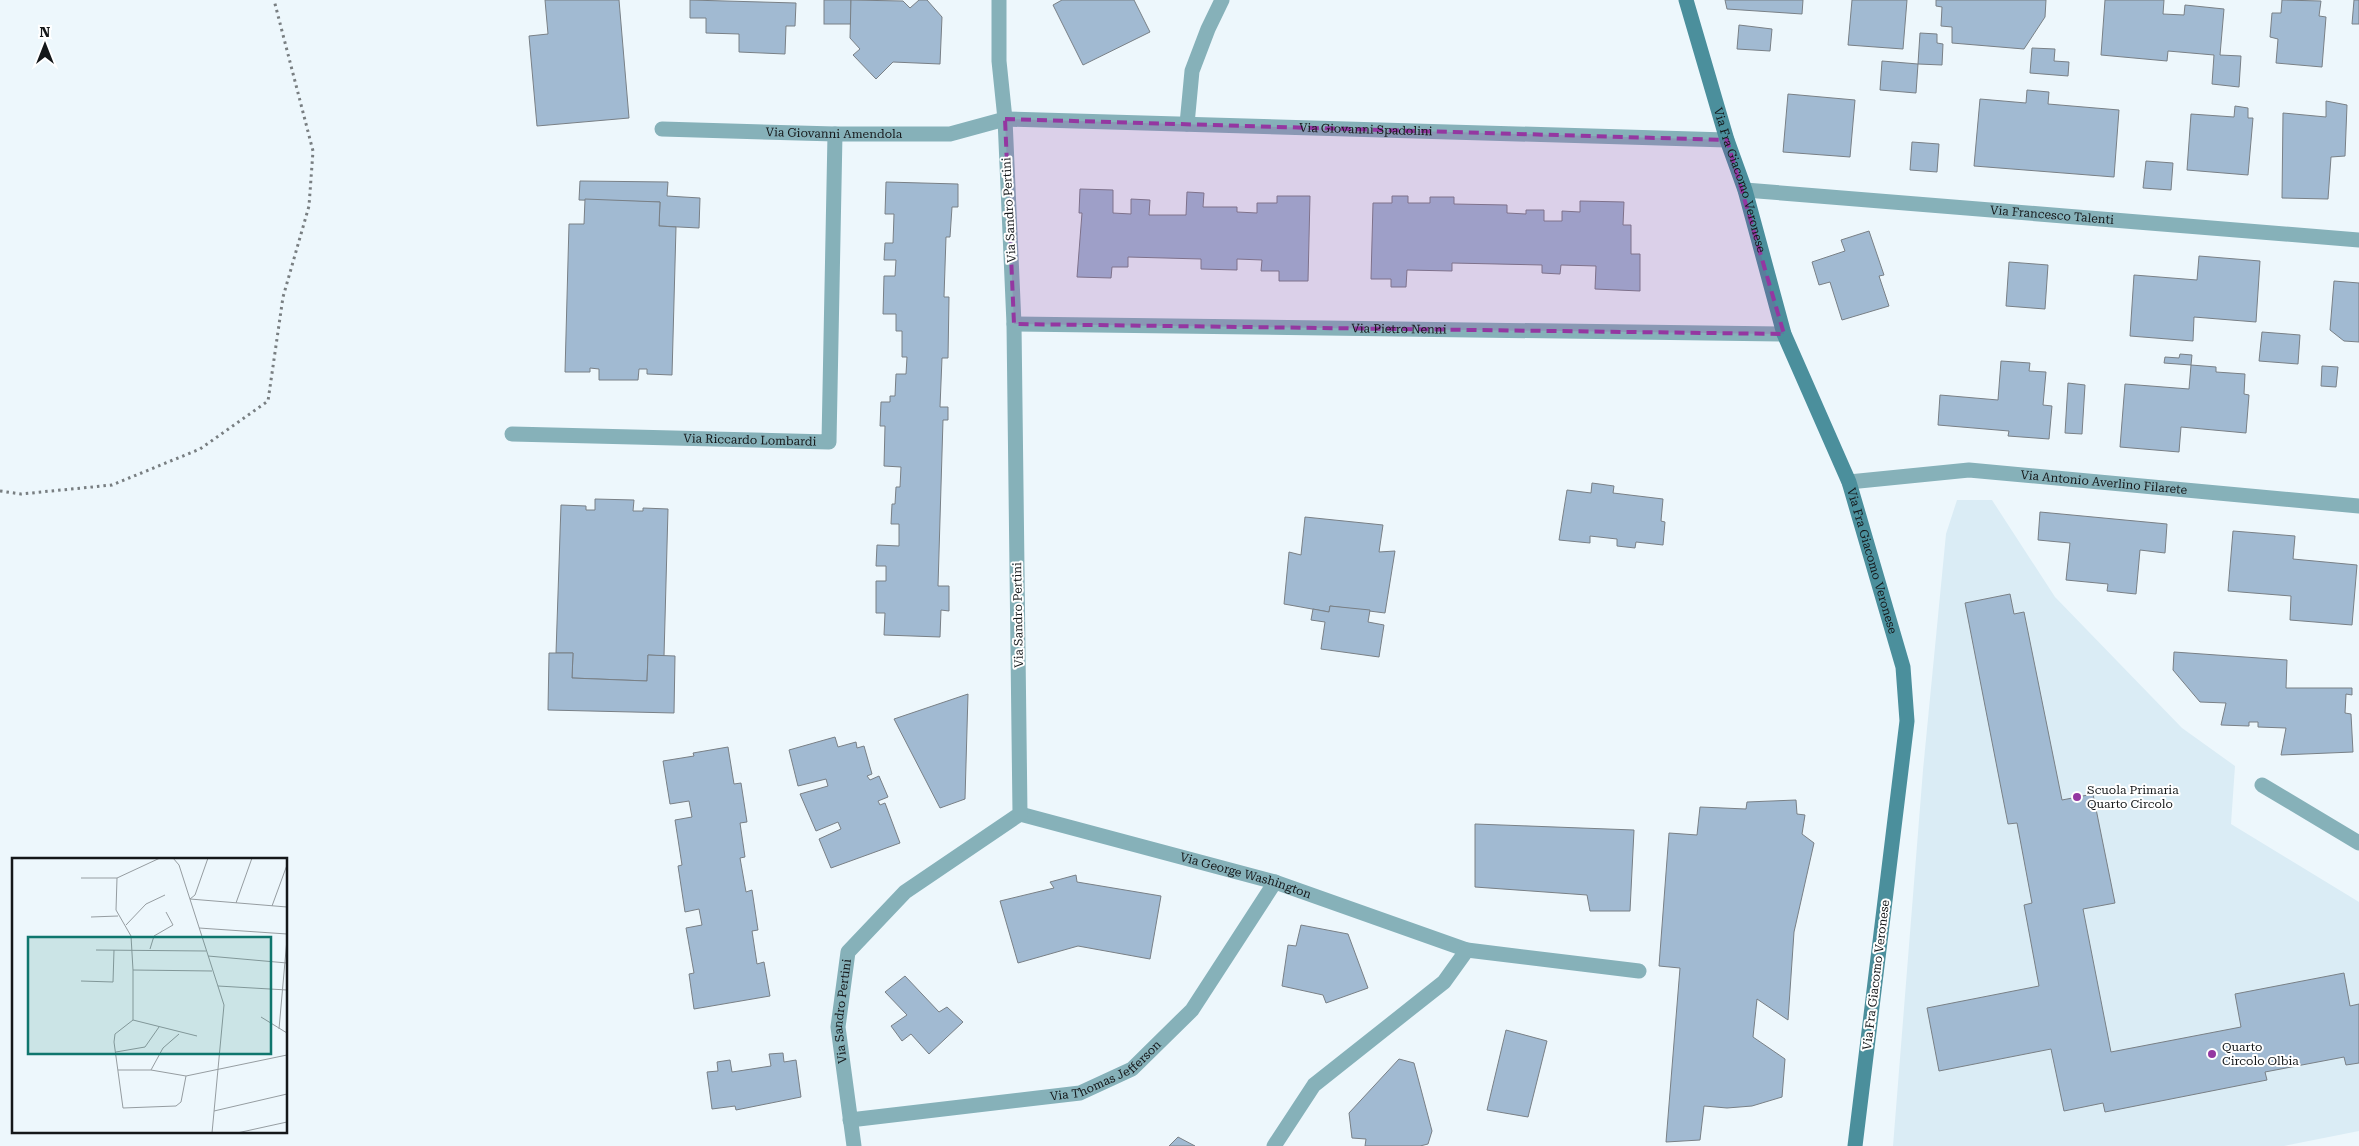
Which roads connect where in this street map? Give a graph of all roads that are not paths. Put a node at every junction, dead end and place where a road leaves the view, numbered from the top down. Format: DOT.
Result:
graph roads {
  1 [pos="999,0"];
  2 [pos="1222,0"];
  3 [pos="1686,0"];
  4 [pos="1005,119"];
  5 [pos="1186,124"];
  6 [pos="662,129"];
  7 [pos="835,134"];
  8 [pos="1726,140"];
  9 [pos="1745,190"];
  10 [pos="2359,240"];
  11 [pos="1014,324"];
  12 [pos="1784,334"];
  13 [pos="512,434"];
  14 [pos="1849,482"];
  15 [pos="2359,506"];
  16 [pos="2262,785"];
  17 [pos="1020,814"];
  18 [pos="2359,843"];
  19 [pos="1275,882"];
  20 [pos="1467,950"];
  21 [pos="1639,971"];
  22 [pos="850,1120"];
  23 [pos="854,1146"];
  24 [pos="1274,1146"];
  25 [pos="1855,1146"];
  1 -- 4 [label="street, Via Sandro Pertini"];
  2 -- 5 [label="street"];
  3 -- 8 [label="street, Via Fra Giacomo Veronese"];
  4 -- 5 [label="street, Via Giovanni Spadolini"];
  4 -- 7 [label="street, Via Giovanni Amendola"];
  4 -- 11 [label="street, Via Sandro Pertini"];
  5 -- 8 [label="street, Via Giovanni Spadolini"];
  6 -- 7 [label="street, Via Giovanni Amendola"];
  7 -- 13 [label="street, Via Riccardo Lombardi"];
  8 -- 9 [label="street, Via Fra Giacomo Veronese"];
  9 -- 10 [label="street, Via Francesco Talenti"];
  9 -- 12 [label="street, Via Fra Giacomo Veronese"];
  11 -- 12 [label="street, Via Pietro Nenni"];
  11 -- 17 [label="street, Via Sandro Pertini"];
  12 -- 14 [label="street, Via Fra Giacomo Veronese"];
  14 -- 15 [label="street, Via Antonio Averlino Filarete"];
  14 -- 25 [label="street, Via Fra Giacomo Veronese"];
  16 -- 18 [label="street"];
  17 -- 19 [label="street, Via George Washington"];
  17 -- 22 [label="street, Via Sandro Pertini"];
  19 -- 20 [label="street, Via George Washington"];
  19 -- 22 [label="street, Via Thomas Jefferson"];
  20 -- 21 [label="street, Via George Washington"];
  20 -- 24 [label="street"];
  22 -- 23 [label="street, Via Sandro Pertini"];
}
